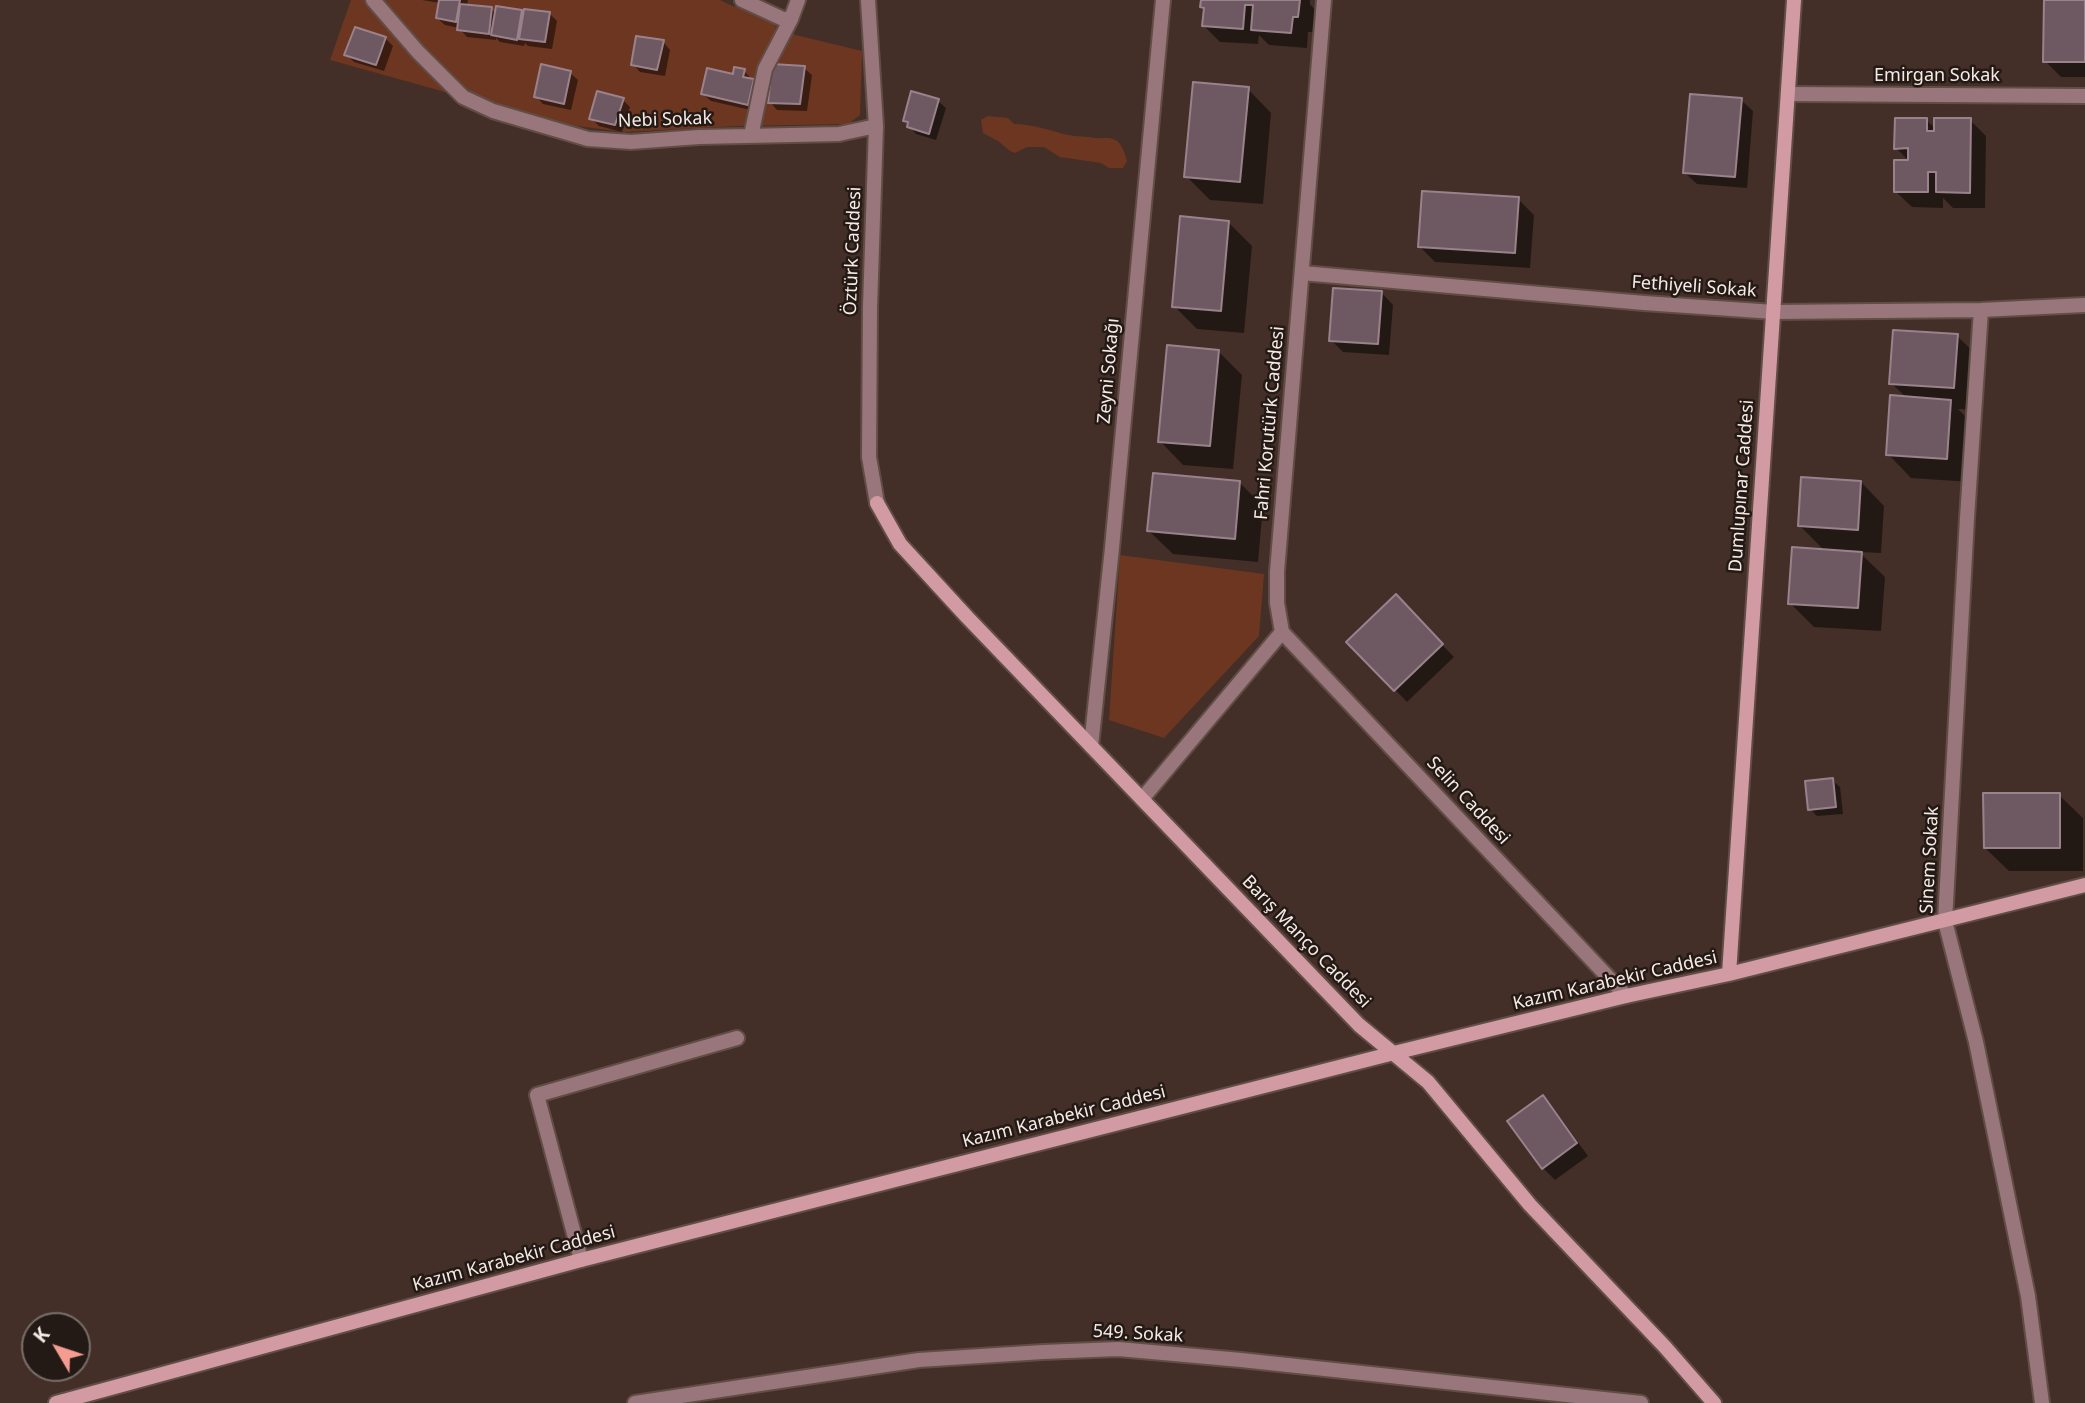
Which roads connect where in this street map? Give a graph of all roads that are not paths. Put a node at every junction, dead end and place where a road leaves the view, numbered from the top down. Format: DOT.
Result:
graph roads {
  1 [pos="373,0"];
  2 [pos="742,0"];
  3 [pos="798,0"];
  4 [pos="868,0"];
  5 [pos="1163,0"];
  6 [pos="1324,0"];
  7 [pos="1794,0"];
  8 [pos="791,19"];
  9 [pos="1788,94"];
  10 [pos="2085,96"];
  11 [pos="876,126"];
  12 [pos="751,136"];
  13 [pos="1302,273"];
  14 [pos="2085,305"];
  15 [pos="1981,310"];
  16 [pos="1774,312"];
  17 [pos="877,503"];
  18 [pos="1282,632"];
  19 [pos="1091,746"];
  20 [pos="1142,799"];
  21 [pos="2085,885"];
  22 [pos="1945,921"];
  23 [pos="1729,974"];
  24 [pos="1626,996"];
  25 [pos="737,1038"];
  26 [pos="1394,1053"];
  27 [pos="581,1260"];
  28 [pos="56,1403"];
  29 [pos="635,1403"];
  30 [pos="1641,1403"];
  31 [pos="1714,1403"];
  32 [pos="2042,1403"];
  1 -- 12 [label="street, Nebi Sokak"];
  2 -- 8 [label="street"];
  3 -- 8 [label="street"];
  4 -- 11 [label="street, Öztürk Caddesi"];
  5 -- 19 [label="street, Zeyni Sokağı"];
  6 -- 13 [label="street, Fahri Korutürk Caddesi"];
  7 -- 9 [label="street, Dumlupınar Caddesi"];
  8 -- 12 [label="street"];
  9 -- 10 [label="street, Emirgan Sokak"];
  9 -- 16 [label="street, Dumlupınar Caddesi"];
  11 -- 12 [label="street, Nebi Sokak"];
  11 -- 17 [label="street, Öztürk Caddesi"];
  13 -- 16 [label="street, Fethiyeli Sokak"];
  13 -- 18 [label="street, Fahri Korutürk Caddesi"];
  14 -- 15 [label="street, Fethiyeli Sokak"];
  15 -- 16 [label="street, Fethiyeli Sokak"];
  15 -- 22 [label="street, Sinem Sokak"];
  16 -- 23 [label="street, Dumlupınar Caddesi"];
  17 -- 19 [label="street, Barış Manço Caddesi"];
  18 -- 20 [label="street"];
  18 -- 24 [label="street, Selin Caddesi"];
  19 -- 20 [label="street, Barış Manço Caddesi"];
  20 -- 26 [label="street, Barış Manço Caddesi"];
  21 -- 22 [label="street, Kazım Karabekir Caddesi"];
  22 -- 23 [label="street, Kazım Karabekir Caddesi"];
  22 -- 32 [label="street, Sinem Sokak"];
  23 -- 24 [label="street, Kazım Karabekir Caddesi"];
  24 -- 26 [label="street, Kazım Karabekir Caddesi"];
  25 -- 27 [label="street"];
  26 -- 27 [label="street, Kazım Karabekir Caddesi"];
  26 -- 31 [label="street, Barış Manço Caddesi"];
  27 -- 28 [label="street, Kazım Karabekir Caddesi"];
  29 -- 30 [label="street, 549. Sokak"];
}
